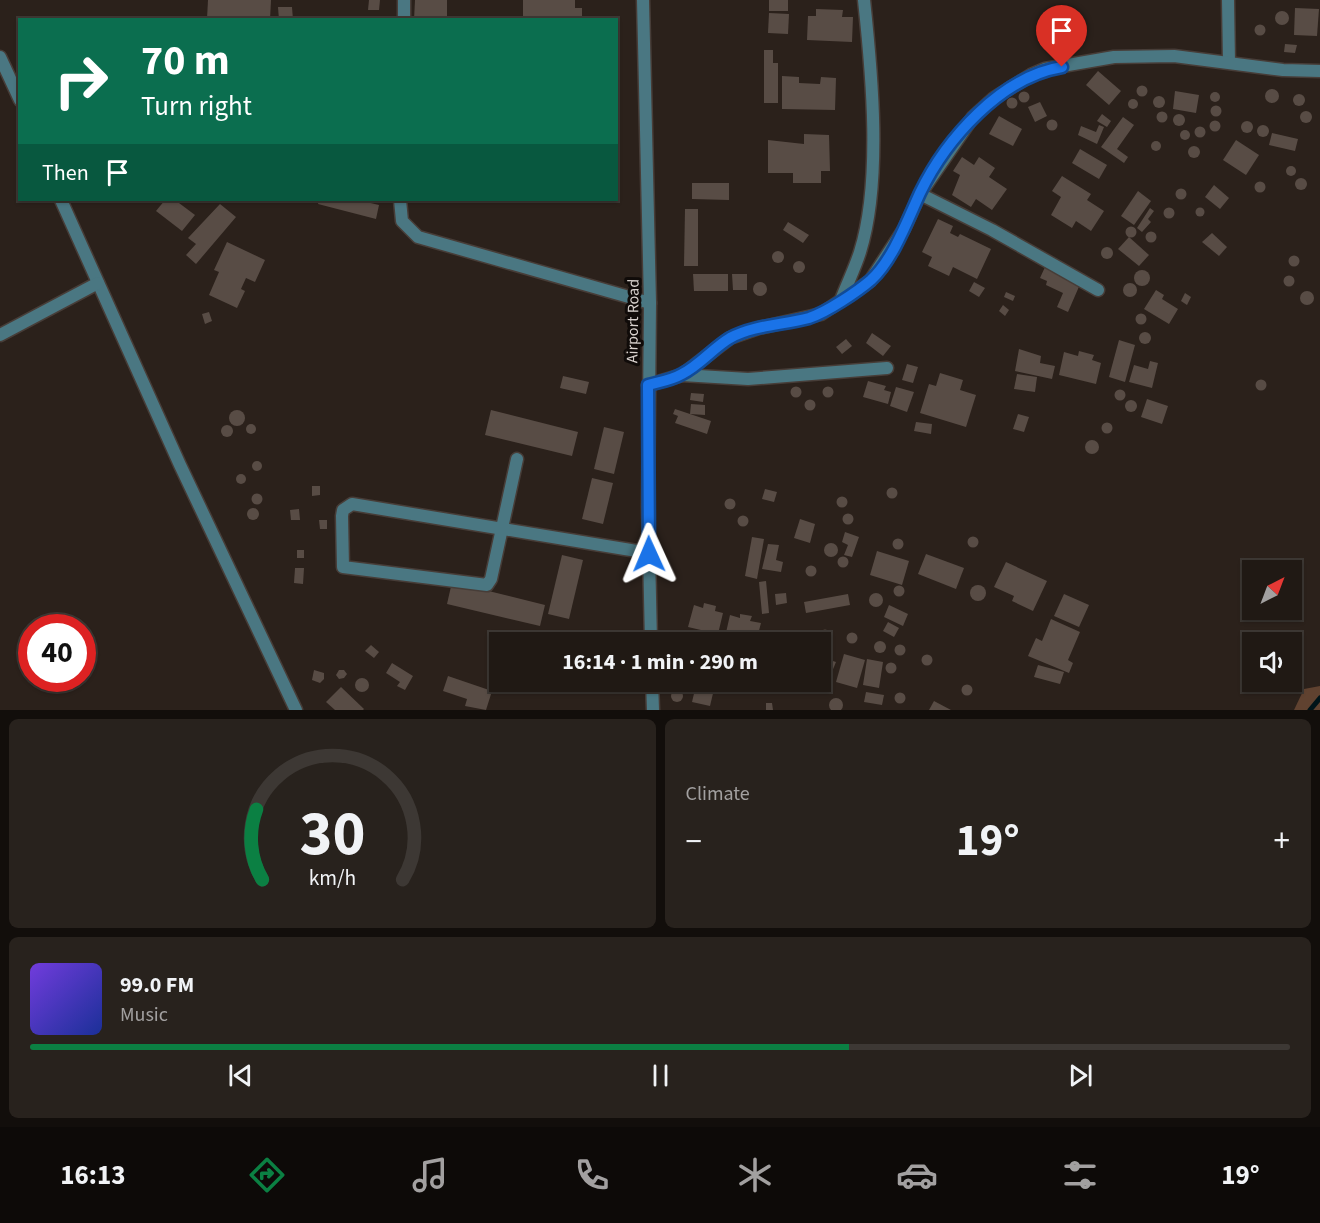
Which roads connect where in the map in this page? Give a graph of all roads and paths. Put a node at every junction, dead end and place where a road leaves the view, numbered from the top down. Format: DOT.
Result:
graph roads {
  1 [pos="404,0"];
  2 [pos="643,0"];
  3 [pos="864,0"];
  4 [pos="1227,0"];
  5 [pos="404,18"];
  6 [pos="0,57"];
  7 [pos="1229,62"];
  8 [pos="1320,71"];
  9 [pos="18,96"];
  10 [pos="920,194"];
  11 [pos="62,201"];
  12 [pos="400,201"];
  13 [pos="98,283"];
  14 [pos="1098,290"];
  15 [pos="840,300"];
  16 [pos="650,303"];
  17 [pos="0,335"];
  18 [pos="887,368"];
  19 [pos="682,375"];
  20 [pos="648,385"];
  21 [pos="517,459"];
  22 [pos="502,528"];
  23 [pos="649,554"];
  24 [pos="651,632"];
  25 [pos="652,692"];
  26 [pos="296,710"];
  27 [pos="653,710"];
  1 -- 5 [label="street"];
  2 -- 16 [label="street, Airport Road"];
  3 -- 15 [label="street"];
  4 -- 7 [label="street"];
  6 -- 9 [label="street"];
  7 -- 8 [label="street"];
  7 -- 10 [label="street"];
  10 -- 14 [label="street"];
  10 -- 15 [label="street"];
  11 -- 13 [label="street"];
  12 -- 16 [label="street"];
  13 -- 17 [label="street"];
  13 -- 26 [label="street"];
  15 -- 19 [label="street"];
  16 -- 20 [label="street, Airport Road"];
  18 -- 19 [label="street"];
  19 -- 20 [label="street"];
  20 -- 23 [label="street, Airport Road"];
  21 -- 22 [label="street"];
  22 -- 22 [label="street"];
  22 -- 23 [label="street"];
  23 -- 24 [label="street, Airport Road"];
  25 -- 27 [label="street"];
}
